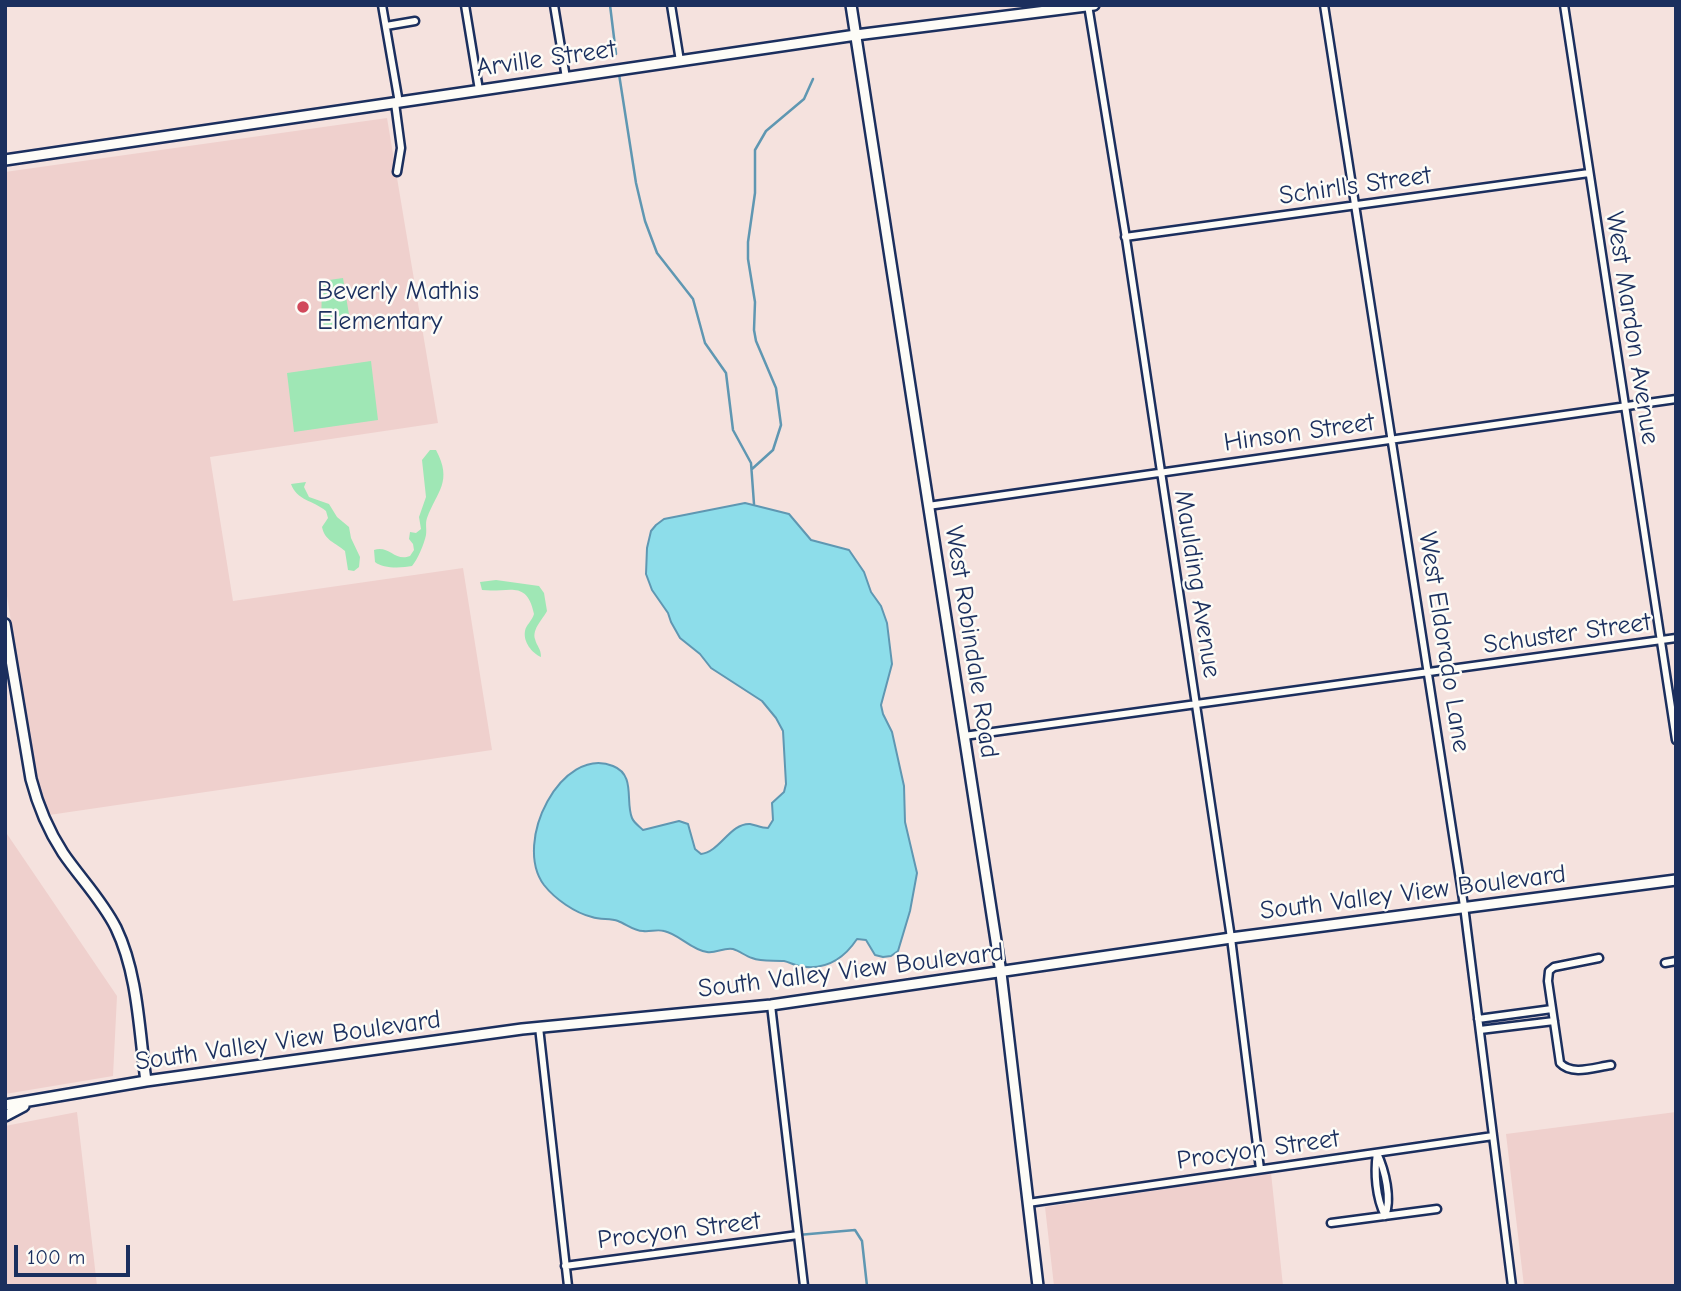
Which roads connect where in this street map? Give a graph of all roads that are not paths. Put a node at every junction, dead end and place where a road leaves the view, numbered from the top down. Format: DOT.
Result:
graph roads {
  1 [pos="382,5"];
  2 [pos="465,5"];
  3 [pos="554,5"];
  4 [pos="671,5"];
  5 [pos="851,5"];
  6 [pos="1324,5"];
  7 [pos="1564,5"];
  8 [pos="1090,6"];
  9 [pos="415,21"];
  10 [pos="386,26"];
  11 [pos="856,35"];
  12 [pos="681,61"];
  13 [pos="566,78"];
  14 [pos="479,90"];
  15 [pos="397,103"];
  16 [pos="5,160"];
  17 [pos="397,172"];
  18 [pos="1589,173"];
  19 [pos="1354,206"];
  20 [pos="1125,237"];
  21 [pos="1676,399"];
  22 [pos="1625,407"];
  23 [pos="1393,440"];
  24 [pos="1161,472"];
  25 [pos="928,506"];
  26 [pos="5,624"];
  27 [pos="1676,638"];
  28 [pos="1660,640"];
  29 [pos="1429,673"];
  30 [pos="1196,704"];
  31 [pos="964,736"];
  32 [pos="1676,740"];
  33 [pos="1676,880"];
  34 [pos="1465,906"];
  35 [pos="1231,938"];
  36 [pos="1599,958"];
  37 [pos="1676,961"];
  38 [pos="1665,962"];
  39 [pos="1001,973"];
  40 [pos="771,1005"];
  41 [pos="1552,1009"];
  42 [pos="1479,1018"];
  43 [pos="1554,1021"];
  44 [pos="539,1027"];
  45 [pos="1480,1030"];
  46 [pos="1611,1065"];
  47 [pos="146,1081"];
  48 [pos="32,1102"];
  49 [pos="5,1105"];
  50 [pos="5,1116"];
  51 [pos="1493,1136"];
  52 [pos="1377,1153"];
  53 [pos="1260,1170"];
  54 [pos="1028,1203"];
  55 [pos="1437,1209"];
  56 [pos="1385,1216"];
  57 [pos="1331,1223"];
  58 [pos="798,1235"];
  59 [pos="565,1266"];
  60 [pos="568,1286"];
  61 [pos="803,1286"];
  62 [pos="1038,1286"];
  63 [pos="1512,1286"];
  1 -- 10 [label="street"];
  2 -- 14 [label="street"];
  3 -- 13 [label="street"];
  4 -- 12 [label="street"];
  5 -- 11 [label="street, West Robindale Road"];
  6 -- 19 [label="street, West Eldorado Lane"];
  7 -- 18 [label="street, West Mardon Avenue"];
  8 -- 11 [label="street, Arville Street"];
  8 -- 20 [label="street, Maulding Avenue"];
  9 -- 10 [label="street"];
  10 -- 15 [label="street"];
  11 -- 12 [label="street, Arville Street"];
  11 -- 25 [label="street, West Robindale Road"];
  12 -- 13 [label="street, Arville Street"];
  13 -- 14 [label="street, Arville Street"];
  14 -- 15 [label="street, Arville Street"];
  15 -- 16 [label="street, Arville Street"];
  15 -- 17 [label="street"];
  18 -- 19 [label="street, Schirlls Street"];
  18 -- 22 [label="street, West Mardon Avenue"];
  19 -- 20 [label="street, Schirlls Street"];
  19 -- 23 [label="street, West Eldorado Lane"];
  20 -- 24 [label="street, Maulding Avenue"];
  21 -- 22 [label="street, Hinson Street"];
  22 -- 23 [label="street, Hinson Street"];
  22 -- 28 [label="street, West Mardon Avenue"];
  23 -- 24 [label="street, Hinson Street"];
  23 -- 29 [label="street, West Eldorado Lane"];
  24 -- 25 [label="street, Hinson Street"];
  24 -- 30 [label="street, Maulding Avenue"];
  25 -- 31 [label="street, West Robindale Road"];
  26 -- 47 [label="street"];
  27 -- 28 [label="street, Schuster Street"];
  28 -- 29 [label="street, Schuster Street"];
  28 -- 32 [label="street, West Mardon Avenue"];
  29 -- 30 [label="street, Schuster Street"];
  29 -- 34 [label="street, West Eldorado Lane"];
  30 -- 31 [label="street, Schuster Street"];
  30 -- 35 [label="street, Maulding Avenue"];
  31 -- 39 [label="street, West Robindale Road"];
  33 -- 34 [label="street, South Valley View Boulevard"];
  34 -- 35 [label="street, South Valley View Boulevard"];
  34 -- 42 [label="street, West Eldorado Lane"];
  35 -- 39 [label="street, South Valley View Boulevard"];
  35 -- 53 [label="street, Maulding Avenue"];
  36 -- 41 [label="street"];
  37 -- 38 [label="street"];
  39 -- 40 [label="street, South Valley View Boulevard"];
  39 -- 54 [label="street, West Robindale Road"];
  40 -- 44 [label="street, South Valley View Boulevard"];
  40 -- 58 [label="street"];
  41 -- 42 [label="street"];
  41 -- 43 [label="street"];
  42 -- 45 [label="street, West Eldorado Lane"];
  43 -- 45 [label="street"];
  43 -- 46 [label="street"];
  44 -- 47 [label="street, South Valley View Boulevard"];
  44 -- 59 [label="street"];
  45 -- 51 [label="street, West Eldorado Lane"];
  47 -- 48 [label="street, South Valley View Boulevard"];
  48 -- 49 [label="street, South Valley View Boulevard"];
  48 -- 50 [label="street, South Valley View Boulevard"];
  51 -- 52 [label="street, Procyon Street"];
  51 -- 63 [label="street, West Eldorado Lane"];
  52 -- 53 [label="street, Procyon Street"];
  52 -- 56 [label="street"];
  53 -- 54 [label="street, Procyon Street"];
  54 -- 62 [label="street, West Robindale Road"];
  55 -- 56 [label="street"];
  56 -- 57 [label="street"];
  58 -- 59 [label="street, Procyon Street"];
  58 -- 61 [label="street"];
  59 -- 60 [label="street"];
}
